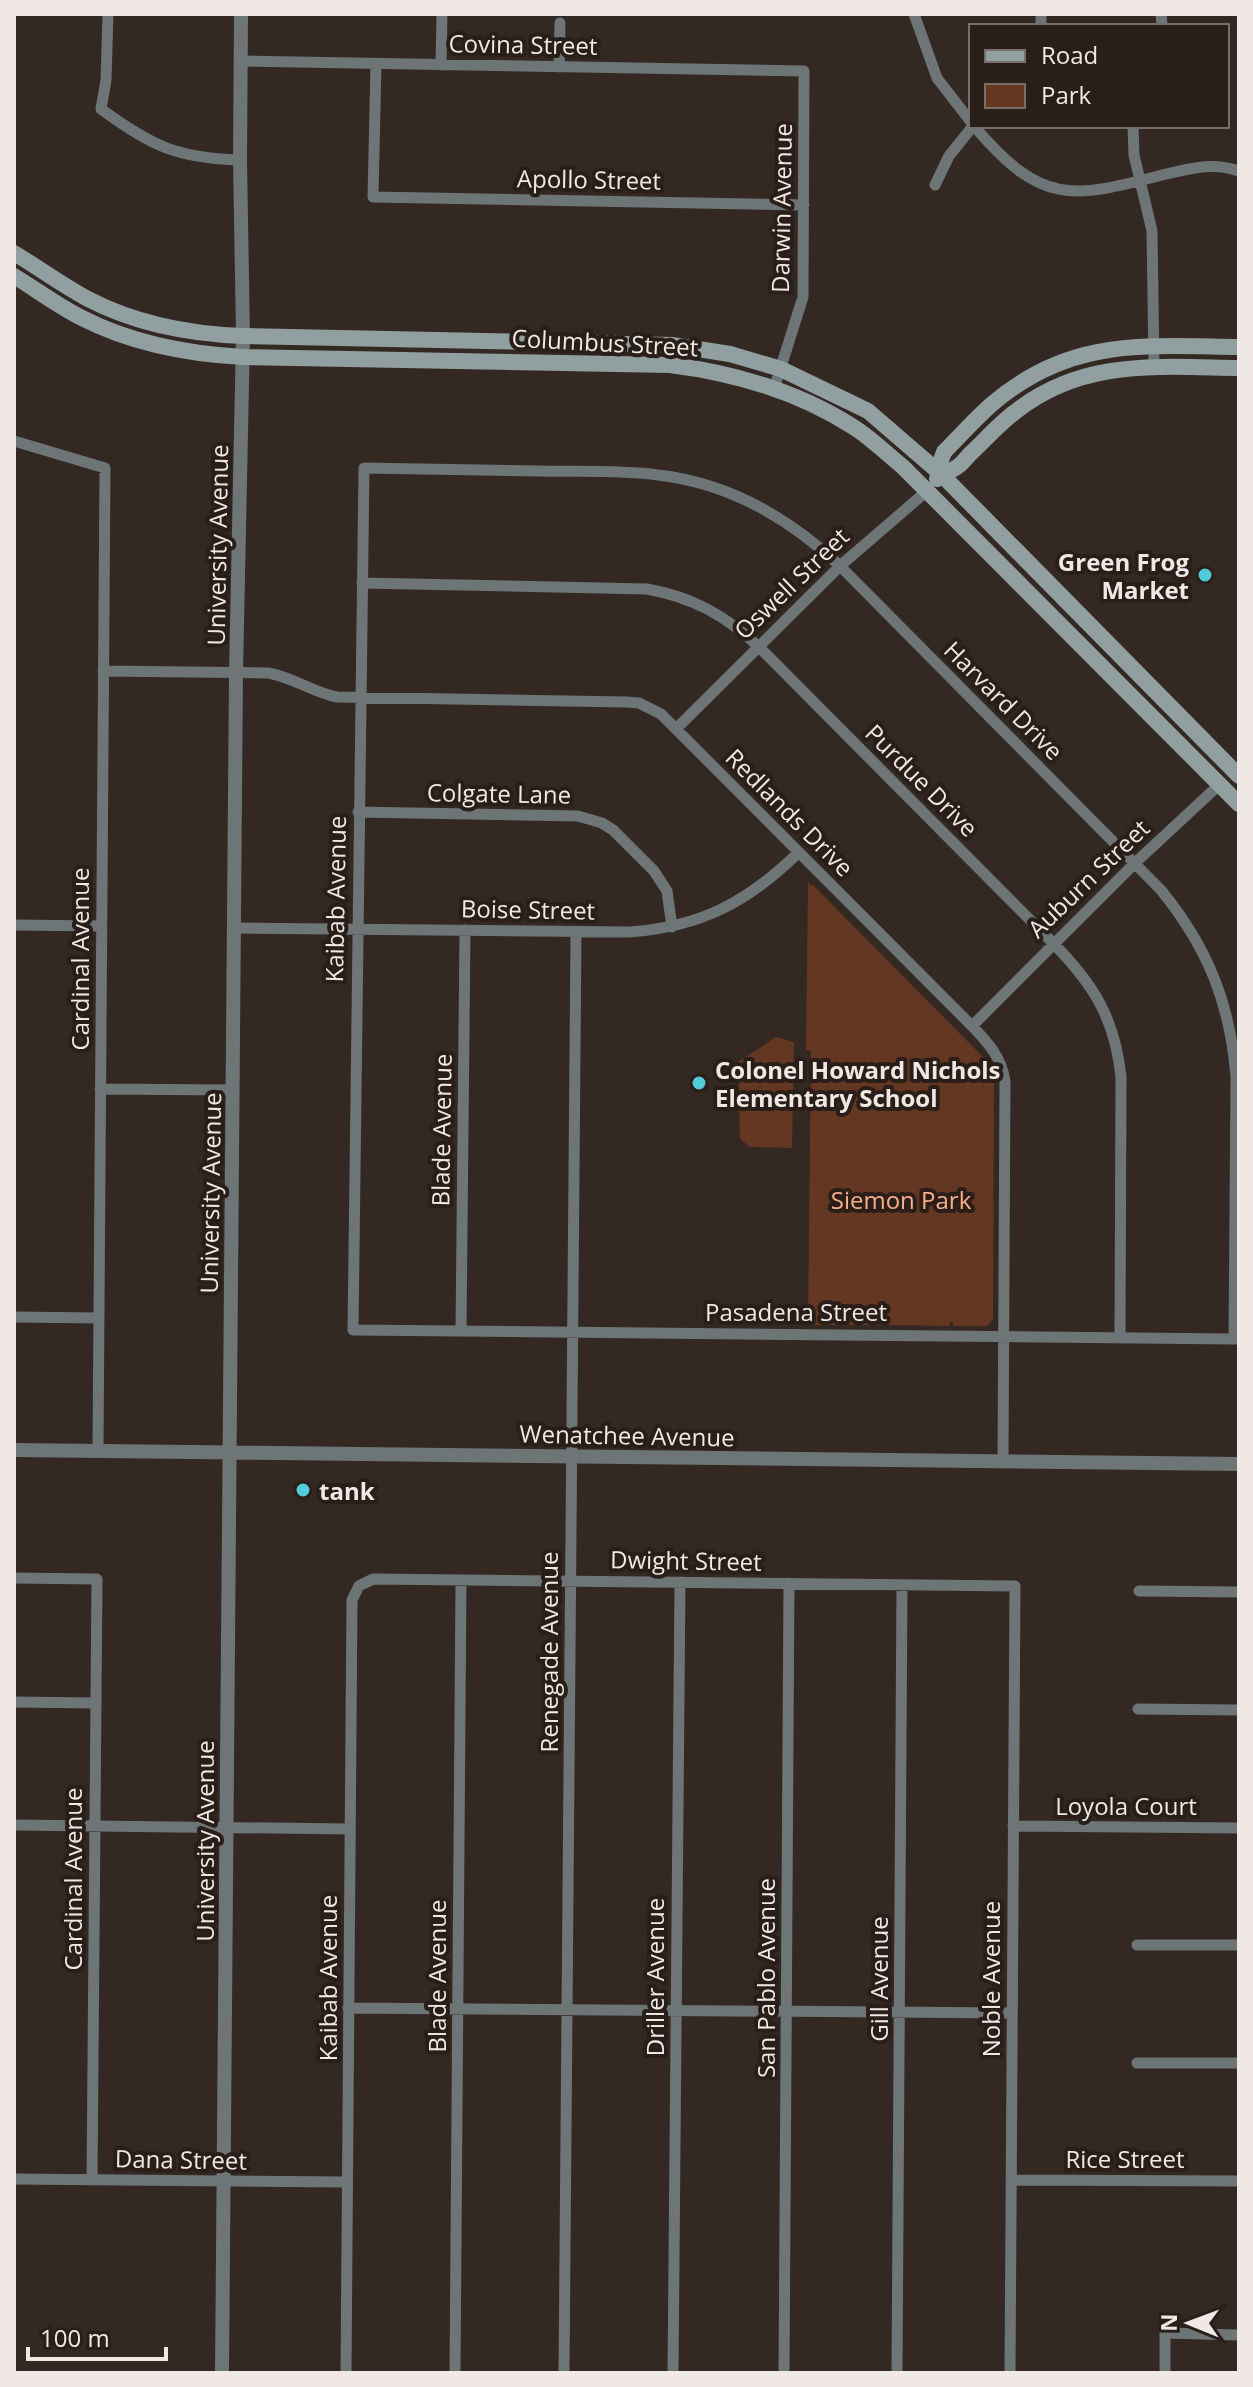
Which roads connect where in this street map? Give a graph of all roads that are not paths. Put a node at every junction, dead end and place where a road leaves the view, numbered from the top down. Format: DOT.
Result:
graph roads {
  1 [pos="108,14"];
  2 [pos="241,14"];
  3 [pos="442,14"];
  4 [pos="914,14"];
  5 [pos="560,23"];
  6 [pos="241,61"];
  7 [pos="376,64"];
  8 [pos="441,65"];
  9 [pos="559,67"];
  10 [pos="804,71"];
  11 [pos="969,120"];
  12 [pos="970,128"];
  13 [pos="976,128"];
  14 [pos="1133,128"];
  15 [pos="240,160"];
  16 [pos="1239,171"];
  17 [pos="1141,181"];
  18 [pos="935,185"];
  19 [pos="804,205"];
  20 [pos="14,253"];
  21 [pos="14,276"];
  22 [pos="243,336"];
  23 [pos="1155,346"];
  24 [pos="1239,347"];
  25 [pos="243,357"];
  26 [pos="1154,367"];
  27 [pos="1239,368"];
  28 [pos="781,369"];
  29 [pos="774,389"];
  30 [pos="14,441"];
  31 [pos="364,468"];
  32 [pos="941,474"];
  33 [pos="928,490"];
  34 [pos="840,566"];
  35 [pos="362,583"];
  36 [pos="759,647"];
  37 [pos="103,671"];
  38 [pos="236,673"];
  39 [pos="360,697"];
  40 [pos="676,729"];
  41 [pos="1237,771"];
  42 [pos="1220,784"];
  43 [pos="1239,804"];
  44 [pos="358,812"];
  45 [pos="799,852"];
  46 [pos="1135,863"];
  47 [pos="14,925"];
  48 [pos="101,926"];
  49 [pos="672,927"];
  50 [pos="234,928"];
  51 [pos="356,928"];
  52 [pos="465,930"];
  53 [pos="576,932"];
  54 [pos="1054,944"];
  55 [pos="972,1026"];
  56 [pos="100,1089"];
  57 [pos="233,1090"];
  58 [pos="14,1317"];
  59 [pos="99,1318"];
  60 [pos="353,1330"];
  61 [pos="461,1331"];
  62 [pos="573,1332"];
  63 [pos="1004,1335"];
  64 [pos="1120,1337"];
  65 [pos="1237,1339"];
  66 [pos="14,1450"];
  67 [pos="98,1451"];
  68 [pos="229,1453"];
  69 [pos="572,1456"];
  70 [pos="1003,1461"];
  71 [pos="1239,1464"];
  72 [pos="14,1578"];
  73 [pos="461,1580"];
  74 [pos="571,1581"];
  75 [pos="680,1582"];
  76 [pos="789,1583"];
  77 [pos="902,1585"];
  78 [pos="359,1586"];
  79 [pos="1015,1586"];
  80 [pos="1139,1591"];
  81 [pos="1239,1592"];
  82 [pos="14,1702"];
  83 [pos="96,1703"];
  84 [pos="1138,1709"];
  85 [pos="1239,1710"];
  86 [pos="14,1825"];
  87 [pos="95,1826"];
  88 [pos="1013,1826"];
  89 [pos="227,1828"];
  90 [pos="1239,1828"];
  91 [pos="350,1829"];
  92 [pos="1137,1945"];
  93 [pos="1239,1945"];
  94 [pos="348,2008"];
  95 [pos="458,2009"];
  96 [pos="567,2010"];
  97 [pos="676,2010"];
  98 [pos="787,2011"];
  99 [pos="899,2012"];
  100 [pos="1012,2013"];
  101 [pos="1137,2063"];
  102 [pos="1239,2063"];
  103 [pos="14,2179"];
  104 [pos="92,2180"];
  105 [pos="1011,2180"];
  106 [pos="1239,2181"];
  107 [pos="224,2182"];
  108 [pos="347,2182"];
  109 [pos="1239,2335"];
  110 [pos="222,2373"];
  111 [pos="346,2373"];
  112 [pos="455,2373"];
  113 [pos="564,2373"];
  114 [pos="673,2373"];
  115 [pos="784,2373"];
  116 [pos="897,2373"];
  117 [pos="1010,2373"];
  118 [pos="1165,2373"];
  1 -- 15 [label="street"];
  2 -- 6 [label="street, University Avenue"];
  3 -- 8 [label="street"];
  4 -- 11 [label="street"];
  5 -- 9 [label="street"];
  6 -- 7 [label="street, Covina Street"];
  6 -- 15 [label="street, University Avenue"];
  7 -- 8 [label="street, Covina Street"];
  7 -- 19 [label="street, Apollo Street"];
  8 -- 9 [label="street, Covina Street"];
  9 -- 10 [label="street, Covina Street"];
  10 -- 19 [label="street, Darwin Avenue"];
  12 -- 18 [label="street"];
  13 -- 17 [label="street"];
  14 -- 17 [label="street"];
  15 -- 22 [label="street, University Avenue"];
  16 -- 17 [label="street"];
  17 -- 23 [label="street"];
  19 -- 28 [label="street, Darwin Avenue"];
  20 -- 22 [label="main road, Columbus Street"];
  21 -- 25 [label="main road, Columbus Street"];
  22 -- 25 [label="street, University Avenue"];
  22 -- 28 [label="main road, Columbus Street"];
  23 -- 24 [label="main road, Oswell Street"];
  23 -- 26 [label="street"];
  23 -- 32 [label="main road, Oswell Street"];
  25 -- 29 [label="main road, Columbus Street"];
  25 -- 38 [label="street, University Avenue"];
  26 -- 27 [label="main road, Oswell Street"];
  26 -- 32 [label="main road, Oswell Street"];
  28 -- 29 [label="street, Darwin Avenue"];
  28 -- 32 [label="main road, Columbus Street"];
  29 -- 33 [label="main road, Columbus Street"];
  30 -- 37 [label="street, Cardinal Avenue"];
  31 -- 34 [label="street, Harvard Drive"];
  31 -- 35 [label="street, Kaibab Avenue"];
  32 -- 33 [label="main road, Oswell Street"];
  32 -- 41 [label="main road, Columbus Street"];
  33 -- 34 [label="street, Oswell Street"];
  33 -- 42 [label="main road, Columbus Street"];
  34 -- 36 [label="street, Oswell Street"];
  34 -- 46 [label="street, Harvard Drive"];
  35 -- 36 [label="street, Purdue Drive"];
  35 -- 39 [label="street, Kaibab Avenue"];
  36 -- 40 [label="street, Oswell Street"];
  36 -- 54 [label="street, Purdue Drive"];
  37 -- 38 [label="street, Redlands Drive"];
  37 -- 48 [label="street, Cardinal Avenue"];
  38 -- 39 [label="street, Redlands Drive"];
  38 -- 50 [label="street, University Avenue"];
  39 -- 40 [label="street, Redlands Drive"];
  39 -- 44 [label="street, Kaibab Avenue"];
  40 -- 45 [label="street, Redlands Drive"];
  41 -- 42 [label="main road, Auburn Street"];
  42 -- 43 [label="main road, Columbus Street"];
  42 -- 46 [label="street, Auburn Street"];
  44 -- 49 [label="street, Colgate Lane"];
  44 -- 51 [label="street, Kaibab Avenue"];
  45 -- 49 [label="street, Boise Street"];
  45 -- 55 [label="street, Redlands Drive"];
  46 -- 54 [label="street, Auburn Street"];
  46 -- 65 [label="street, Harvard Drive"];
  47 -- 48 [label="street"];
  48 -- 56 [label="street, Cardinal Avenue"];
  49 -- 53 [label="street, Boise Street"];
  50 -- 51 [label="street, Boise Street"];
  50 -- 57 [label="street, University Avenue"];
  51 -- 52 [label="street, Boise Street"];
  51 -- 60 [label="street, Kaibab Avenue"];
  52 -- 53 [label="street, Boise Street"];
  52 -- 61 [label="street, Blade Avenue"];
  53 -- 62 [label="street, Renegade Avenue"];
  54 -- 55 [label="street, Auburn Street"];
  54 -- 64 [label="street, Purdue Drive"];
  55 -- 63 [label="street, Redlands Drive"];
  56 -- 57 [label="street"];
  56 -- 59 [label="street, Cardinal Avenue"];
  57 -- 68 [label="street, University Avenue"];
  58 -- 59 [label="street"];
  59 -- 67 [label="street, Cardinal Avenue"];
  60 -- 61 [label="street, Pasadena Street"];
  61 -- 62 [label="street, Pasadena Street"];
  62 -- 63 [label="street, Pasadena Street"];
  62 -- 69 [label="street, Renegade Avenue"];
  63 -- 64 [label="street, Pasadena Street"];
  63 -- 70 [label="street, Redlands Drive"];
  64 -- 65 [label="street, Pasadena Street"];
  66 -- 67 [label="street, Wenatchee Avenue"];
  67 -- 68 [label="street, Wenatchee Avenue"];
  68 -- 69 [label="street, Wenatchee Avenue"];
  68 -- 89 [label="street, University Avenue"];
  69 -- 70 [label="street, Wenatchee Avenue"];
  69 -- 74 [label="street, Renegade Avenue"];
  70 -- 71 [label="street, Wenatchee Avenue"];
  72 -- 83 [label="street, Cardinal Avenue"];
  73 -- 74 [label="street, Dwight Street"];
  73 -- 78 [label="street, Dwight Street"];
  73 -- 95 [label="street, Blade Avenue"];
  74 -- 75 [label="street, Dwight Street"];
  74 -- 96 [label="street, Renegade Avenue"];
  75 -- 76 [label="street, Dwight Street"];
  75 -- 97 [label="street, Driller Avenue"];
  76 -- 77 [label="street, Dwight Street"];
  76 -- 98 [label="street, San Pablo Avenue"];
  77 -- 79 [label="street, Dwight Street"];
  77 -- 99 [label="street, Gill Avenue"];
  78 -- 91 [label="street, Kaibab Avenue"];
  79 -- 88 [label="street, Noble Avenue"];
  80 -- 81 [label="street"];
  82 -- 83 [label="street"];
  83 -- 87 [label="street, Cardinal Avenue"];
  84 -- 85 [label="street"];
  86 -- 87 [label="street"];
  87 -- 89 [label="street"];
  87 -- 104 [label="street, Cardinal Avenue"];
  88 -- 90 [label="street, Loyola Court"];
  88 -- 100 [label="street, Noble Avenue"];
  89 -- 91 [label="street"];
  89 -- 107 [label="street, University Avenue"];
  91 -- 94 [label="street, Kaibab Avenue"];
  92 -- 93 [label="street"];
  94 -- 95 [label="street"];
  94 -- 108 [label="street, Kaibab Avenue"];
  95 -- 96 [label="street"];
  95 -- 112 [label="street, Blade Avenue"];
  96 -- 97 [label="street"];
  96 -- 113 [label="street, Renegade Avenue"];
  97 -- 98 [label="street"];
  97 -- 114 [label="street, Driller Avenue"];
  98 -- 99 [label="street"];
  98 -- 115 [label="street, San Pablo Avenue"];
  99 -- 100 [label="street"];
  99 -- 116 [label="street, Gill Avenue"];
  100 -- 105 [label="street, Noble Avenue"];
  101 -- 102 [label="street"];
  103 -- 104 [label="street, Dana Street"];
  104 -- 107 [label="street, Dana Street"];
  105 -- 106 [label="street, Rice Street"];
  105 -- 117 [label="street, Noble Avenue"];
  107 -- 108 [label="street, Dana Street"];
  107 -- 110 [label="street, University Avenue"];
  108 -- 111 [label="street, Kaibab Avenue"];
  109 -- 118 [label="street"];
}
